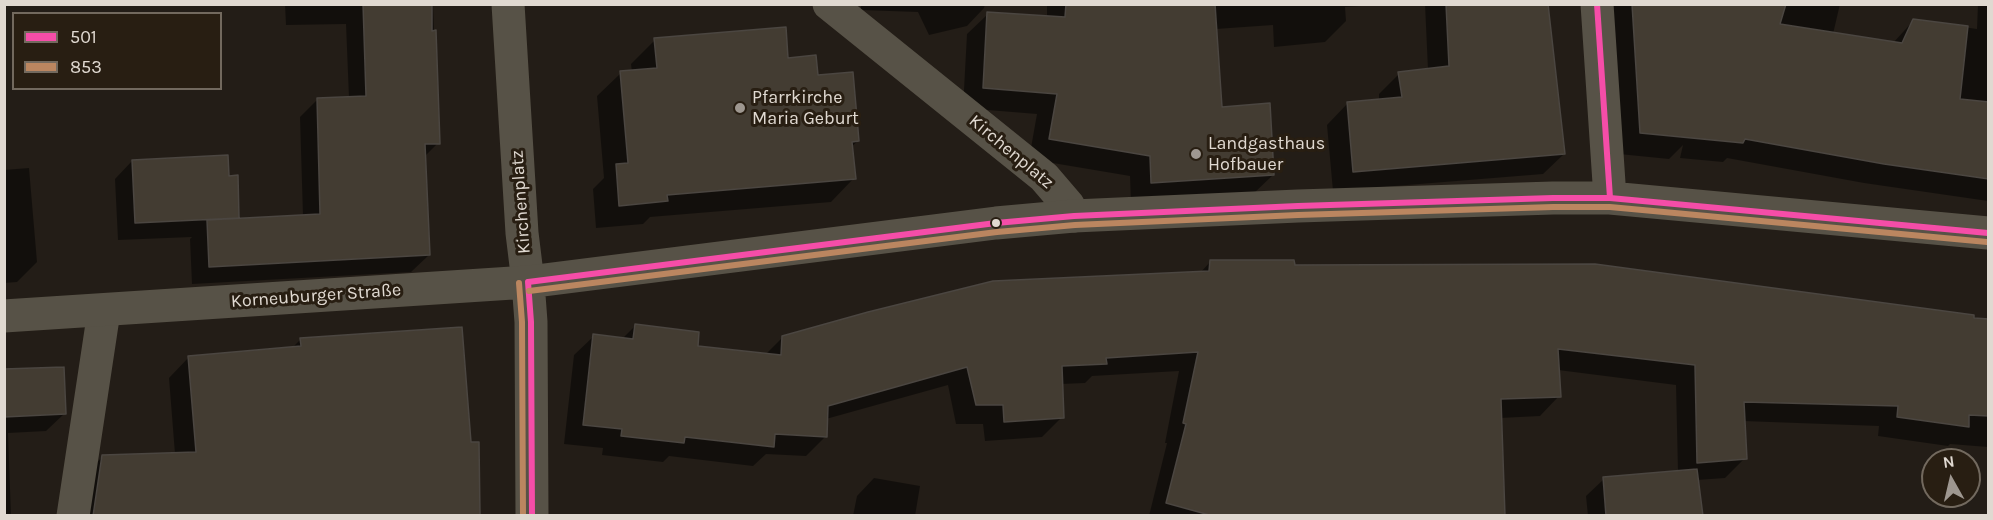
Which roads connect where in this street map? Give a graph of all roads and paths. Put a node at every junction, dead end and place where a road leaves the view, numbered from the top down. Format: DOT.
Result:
graph roads {
  1 [pos="508,4"];
  2 [pos="829,4"];
  3 [pos="1597,4"];
  4 [pos="1610,198"];
  5 [pos="1074,216"];
  6 [pos="1989,233"];
  7 [pos="528,282"];
  8 [pos="104,311"];
  9 [pos="4,316"];
  10 [pos="74,516"];
  11 [pos="531,516"];
  1 -- 7 [label="street, Kirchenplatz"];
  2 -- 5 [label="street, Kirchenplatz"];
  3 -- 4 [label="street"];
  4 -- 5 [label="street"];
  4 -- 6 [label="street"];
  5 -- 7 [label="street, Kirchenplatz"];
  7 -- 8 [label="street, Korneuburger Straße"];
  7 -- 11 [label="street"];
  8 -- 9 [label="street, Korneuburger Straße"];
  8 -- 10 [label="street"];
}
